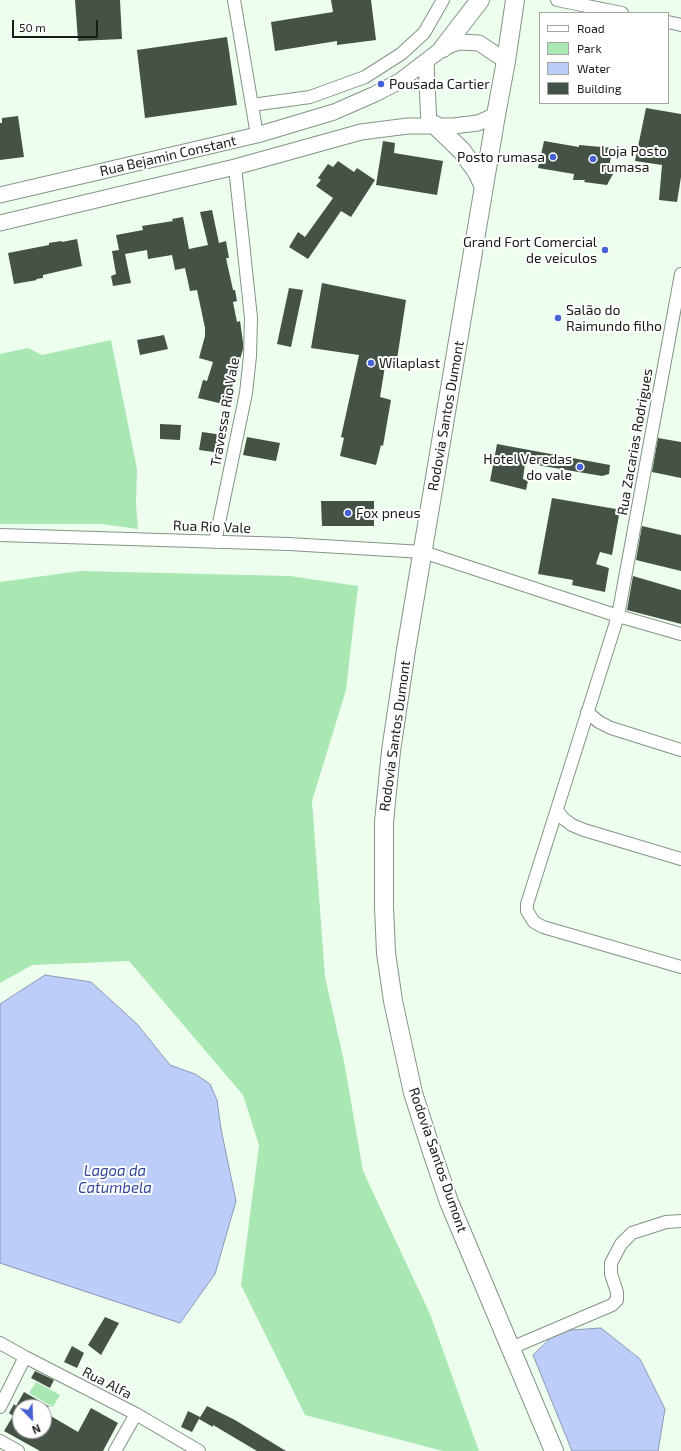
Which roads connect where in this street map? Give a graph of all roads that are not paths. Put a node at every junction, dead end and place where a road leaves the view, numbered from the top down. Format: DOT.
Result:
graph roads {
  1 [pos="234,0"];
  2 [pos="444,0"];
  3 [pos="480,0"];
  4 [pos="515,0"];
  5 [pos="557,0"];
  6 [pos="617,12"];
  7 [pos="669,22"];
  8 [pos="681,25"];
  9 [pos="443,48"];
  10 [pos="506,61"];
  11 [pos="426,62"];
  12 [pos="252,105"];
  13 [pos="496,115"];
  14 [pos="432,125"];
  15 [pos="257,134"];
  16 [pos="235,167"];
  17 [pos="484,187"];
  18 [pos="0,195"];
  19 [pos="0,223"];
  20 [pos="681,274"];
  21 [pos="0,535"];
  22 [pos="215,542"];
  23 [pos="423,552"];
  24 [pos="618,616"];
  25 [pos="681,634"];
  26 [pos="587,712"];
  27 [pos="681,750"];
  28 [pos="557,811"];
  29 [pos="681,859"];
  30 [pos="681,967"];
  31 [pos="681,1221"];
  32 [pos="0,1343"];
  33 [pos="511,1348"];
  34 [pos="25,1357"];
  35 [pos="0,1407"];
  36 [pos="136,1414"];
  37 [pos="0,1440"];
  38 [pos="18,1451"];
  39 [pos="115,1451"];
  40 [pos="199,1451"];
  41 [pos="554,1451"];
  1 -- 12 [label="street"];
  2 -- 12 [label="street"];
  3 -- 9 [label="highway"];
  4 -- 10 [label="highway, Rodovia Santos Dumont"];
  5 -- 6 [label="street"];
  7 -- 8 [label="street"];
  9 -- 10 [label="main road"];
  9 -- 11 [label="main road"];
  10 -- 13 [label="highway, Rodovia Santos Dumont"];
  11 -- 14 [label="main road"];
  11 -- 15 [label="main road, Rua Bejamin Constant"];
  12 -- 15 [label="street"];
  13 -- 14 [label="main road"];
  13 -- 17 [label="highway, Rodovia Santos Dumont"];
  14 -- 16 [label="main road"];
  14 -- 17 [label="highway"];
  15 -- 18 [label="main road, Rua Bejamin Constant"];
  16 -- 19 [label="main road"];
  16 -- 22 [label="street, Travessa Rio Vale"];
  17 -- 23 [label="highway, Rodovia Santos Dumont"];
  20 -- 24 [label="street, Rua Zacarias Rodrigues"];
  21 -- 22 [label="street, Rua Rio Vale"];
  22 -- 23 [label="street, Rua Rio Vale"];
  23 -- 24 [label="street, Rua Rio Vale"];
  23 -- 33 [label="highway, Rodovia Santos Dumont"];
  24 -- 25 [label="street, Rua Rio Vale"];
  24 -- 26 [label="street, Rua Zacarias Rodrigues"];
  26 -- 27 [label="street"];
  26 -- 28 [label="street, Rua Zacarias Rodrigues"];
  28 -- 29 [label="street"];
  28 -- 30 [label="street, Rua Zacarias Rodrigues"];
  31 -- 33 [label="street"];
  32 -- 34 [label="street, Rua Alfa"];
  33 -- 41 [label="highway, Rodovia Santos Dumont"];
  34 -- 35 [label="street"];
  34 -- 36 [label="street, Rua Alfa"];
  36 -- 39 [label="street"];
  36 -- 40 [label="street, Rua Alfa"];
  37 -- 38 [label="street"];
}
